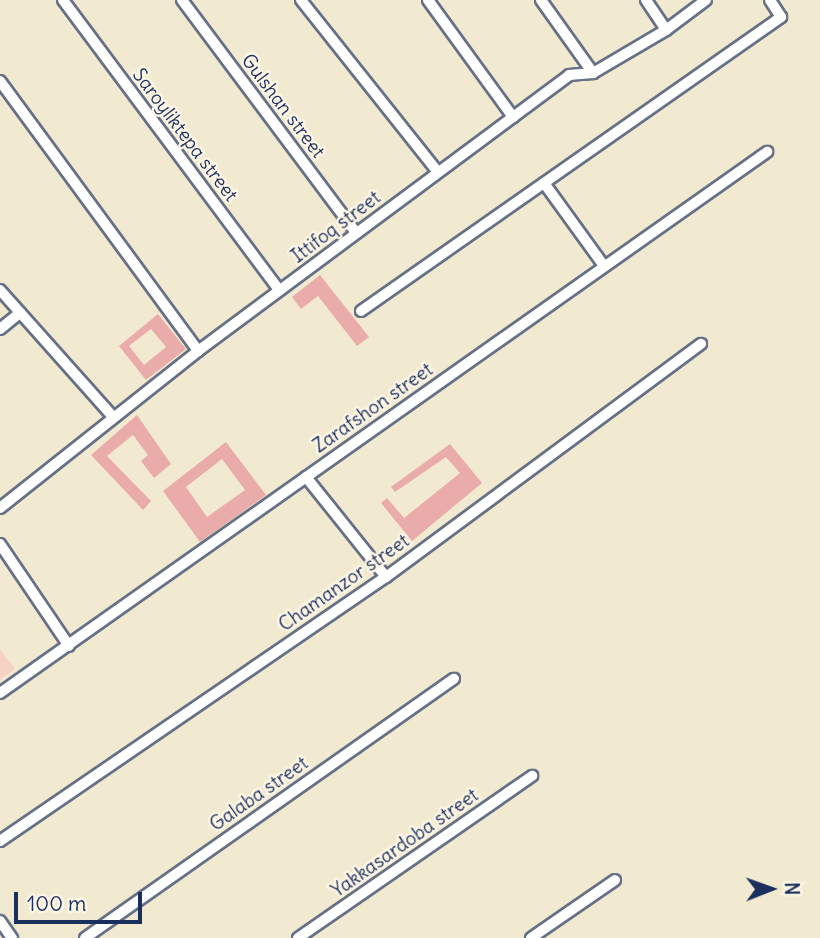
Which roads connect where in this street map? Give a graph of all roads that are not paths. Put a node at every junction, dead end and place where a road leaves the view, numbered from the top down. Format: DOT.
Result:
graph roads {
  1 [pos="63,0"];
  2 [pos="182,0"];
  3 [pos="301,0"];
  4 [pos="428,0"];
  5 [pos="541,0"];
  6 [pos="646,0"];
  7 [pos="706,0"];
  8 [pos="770,0"];
  9 [pos="666,30"];
  10 [pos="593,73"];
  11 [pos="0,81"];
  12 [pos="513,117"];
  13 [pos="767,152"];
  14 [pos="438,172"];
  15 [pos="544,183"];
  16 [pos="356,233"];
  17 [pos="604,266"];
  18 [pos="0,290"];
  19 [pos="279,290"];
  20 [pos="361,312"];
  21 [pos="20,313"];
  22 [pos="0,329"];
  23 [pos="701,344"];
  24 [pos="198,351"];
  25 [pos="113,417"];
  26 [pos="306,477"];
  27 [pos="0,508"];
  28 [pos="0,544"];
  29 [pos="386,577"];
  30 [pos="69,646"];
  31 [pos="454,679"];
  32 [pos="0,694"];
  33 [pos="532,776"];
  34 [pos="0,841"];
  35 [pos="615,880"];
  36 [pos="0,921"];
  37 [pos="12,938"];
  38 [pos="85,938"];
  39 [pos="298,938"];
  40 [pos="531,938"];
  1 -- 19 [label="street, Saroyliktepa street"];
  2 -- 16 [label="street, Gulshan street"];
  3 -- 14 [label="street"];
  4 -- 12 [label="street"];
  5 -- 10 [label="street"];
  6 -- 9 [label="street"];
  7 -- 9 [label="street, Ittifoq street"];
  8 -- 15 [label="street"];
  9 -- 10 [label="street, Ittifoq street"];
  10 -- 12 [label="street, Ittifoq street"];
  11 -- 24 [label="street"];
  12 -- 14 [label="street, Ittifoq street"];
  13 -- 17 [label="street, Zarafshon street"];
  14 -- 16 [label="street, Ittifoq street"];
  15 -- 17 [label="street"];
  15 -- 20 [label="street"];
  16 -- 19 [label="street, Ittifoq street"];
  17 -- 26 [label="street, Zarafshon street"];
  18 -- 21 [label="street"];
  19 -- 24 [label="street, Ittifoq street"];
  21 -- 22 [label="street"];
  21 -- 25 [label="street"];
  23 -- 29 [label="street, Chamanzor street"];
  24 -- 25 [label="street, Ittifoq street"];
  25 -- 27 [label="street, Ittifoq street"];
  26 -- 29 [label="street"];
  26 -- 30 [label="street, Zarafshon street"];
  28 -- 30 [label="street"];
  29 -- 34 [label="street, Chamanzor street"];
  30 -- 32 [label="street, Zarafshon street"];
  31 -- 38 [label="street, Galaba street"];
  33 -- 39 [label="street, Yakkasardoba street"];
  35 -- 40 [label="street"];
  36 -- 37 [label="street"];
}
